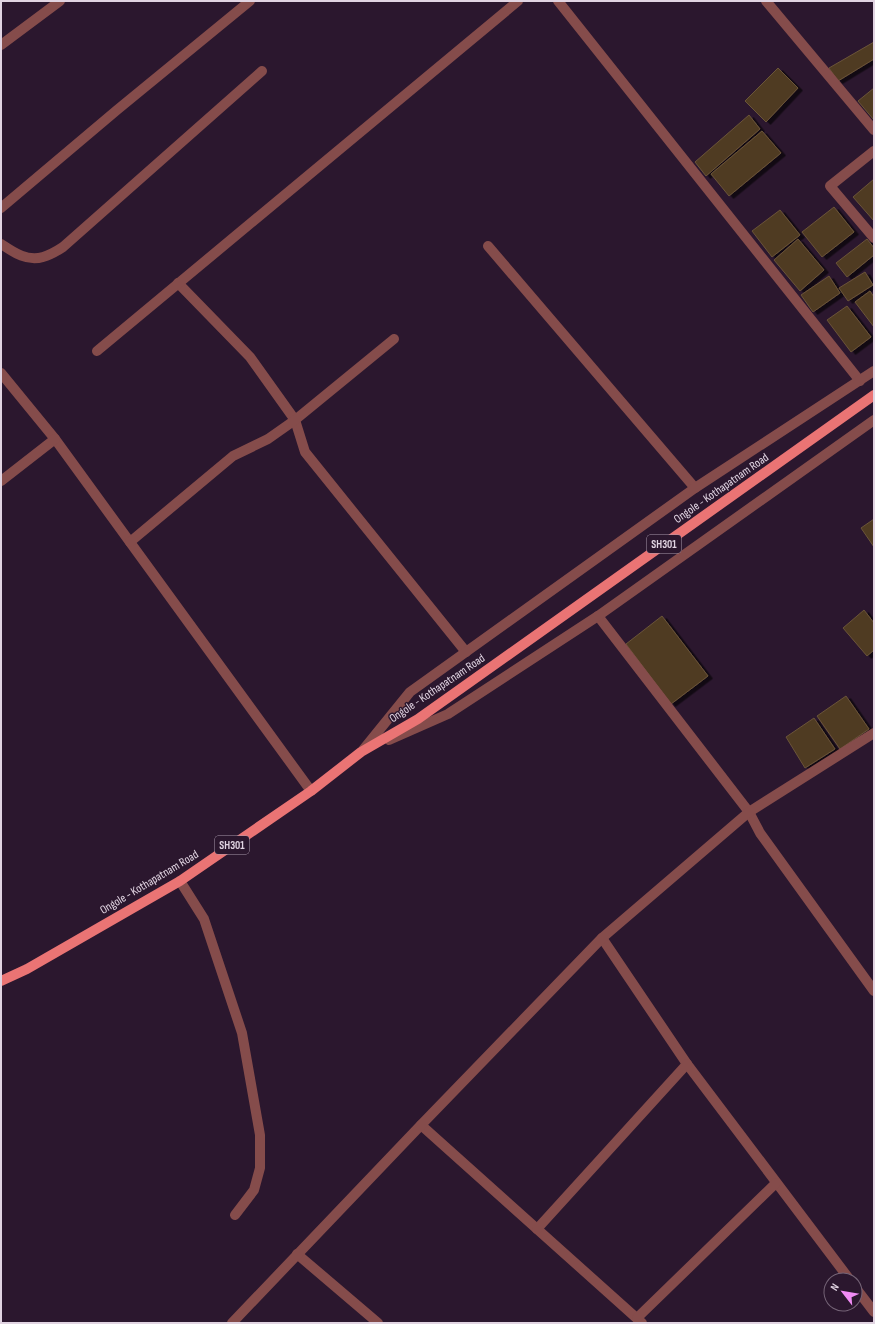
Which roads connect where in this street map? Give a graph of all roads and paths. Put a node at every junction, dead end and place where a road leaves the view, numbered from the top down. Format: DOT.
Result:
graph roads {
  1 [pos="60,1"];
  2 [pos="250,1"];
  3 [pos="518,1"];
  4 [pos="558,1"];
  5 [pos="766,1"];
  6 [pos="1,45"];
  7 [pos="262,71"];
  8 [pos="874,130"];
  9 [pos="874,151"];
  10 [pos="1,208"];
  11 [pos="874,238"];
  12 [pos="1,244"];
  13 [pos="488,246"];
  14 [pos="178,284"];
  15 [pos="394,339"];
  16 [pos="97,351"];
  17 [pos="874,372"];
  18 [pos="1,373"];
  19 [pos="860,381"];
  20 [pos="874,395"];
  21 [pos="295,420"];
  22 [pos="874,420"];
  23 [pos="55,439"];
  24 [pos="1,481"];
  25 [pos="695,488"];
  26 [pos="130,542"];
  27 [pos="598,616"];
  28 [pos="466,652"];
  29 [pos="874,733"];
  30 [pos="361,752"];
  31 [pos="311,791"];
  32 [pos="748,812"];
  33 [pos="180,881"];
  34 [pos="602,938"];
  35 [pos="1,981"];
  36 [pos="874,991"];
  37 [pos="687,1064"];
  38 [pos="421,1125"];
  39 [pos="776,1183"];
  40 [pos="235,1215"];
  41 [pos="537,1229"];
  42 [pos="298,1254"];
  43 [pos="844,1272"];
  44 [pos="863,1298"];
  45 [pos="874,1312"];
  46 [pos="640,1320"];
  47 [pos="232,1323"];
  48 [pos="378,1323"];
  1 -- 6 [label="street"];
  2 -- 10 [label="street"];
  3 -- 14 [label="street"];
  4 -- 19 [label="street"];
  5 -- 8 [label="street"];
  7 -- 12 [label="street"];
  9 -- 11 [label="street"];
  13 -- 25 [label="street"];
  14 -- 16 [label="street"];
  14 -- 21 [label="street"];
  15 -- 21 [label="street"];
  17 -- 19 [label="street"];
  18 -- 23 [label="street"];
  19 -- 25 [label="street"];
  20 -- 30 [label="main road, Ongole - Kothapatnam Road / SH301"];
  21 -- 26 [label="street"];
  21 -- 28 [label="street"];
  22 -- 27 [label="street"];
  23 -- 24 [label="street"];
  23 -- 26 [label="street"];
  25 -- 28 [label="street"];
  26 -- 31 [label="street"];
  27 -- 30 [label="street"];
  27 -- 32 [label="street"];
  28 -- 30 [label="street"];
  29 -- 32 [label="street"];
  30 -- 31 [label="main road, Ongole - Kothapatnam Road / SH301"];
  31 -- 33 [label="main road, Ongole - Kothapatnam Road / SH301"];
  32 -- 34 [label="street"];
  32 -- 36 [label="street"];
  33 -- 35 [label="main road, Ongole - Kothapatnam Road / SH301"];
  33 -- 40 [label="street"];
  34 -- 37 [label="street"];
  34 -- 38 [label="street"];
  37 -- 39 [label="street"];
  37 -- 41 [label="street"];
  38 -- 41 [label="street"];
  38 -- 42 [label="street"];
  39 -- 43 [label="street"];
  39 -- 46 [label="street"];
  41 -- 46 [label="street"];
  42 -- 47 [label="street"];
  42 -- 48 [label="street"];
  44 -- 45 [label="street"];
}
